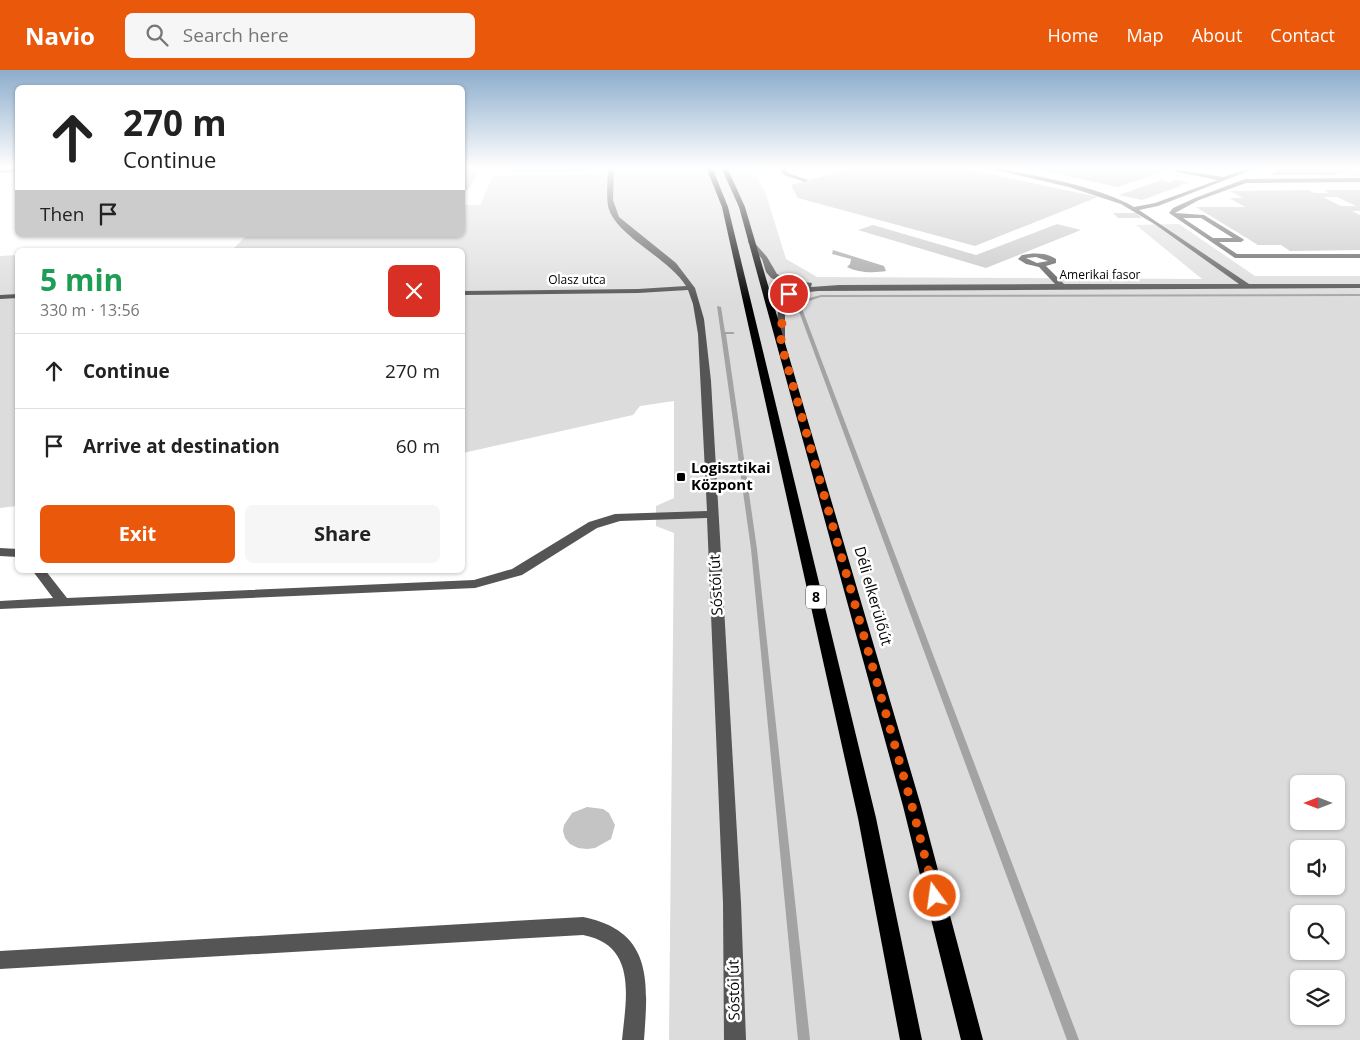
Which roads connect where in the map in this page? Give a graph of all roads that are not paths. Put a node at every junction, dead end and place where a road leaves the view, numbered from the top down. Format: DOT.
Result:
graph roads {
  1 [pos="612,212"];
  2 [pos="725,212"];
  3 [pos="743,212"];
  4 [pos="1140,212"];
  5 [pos="1173,212"];
  6 [pos="1176,216"];
  7 [pos="1211,240"];
  8 [pos="750,241"];
  9 [pos="1360,256"];
  10 [pos="1041,265"];
  11 [pos="1061,286"];
  12 [pos="1247,286"];
  13 [pos="1360,286"];
  14 [pos="839,287"];
  15 [pos="691,288"];
  16 [pos="465,293"];
  17 [pos="15,296"];
  18 [pos="0,297"];
  19 [pos="781,343"];
  20 [pos="712,514"];
  21 [pos="0,552"];
  22 [pos="15,553"];
  23 [pos="40,573"];
  24 [pos="63,602"];
  25 [pos="0,604"];
  26 [pos="0,960"];
  27 [pos="633,1040"];
  28 [pos="735,1040"];
  29 [pos="911,1040"];
  30 [pos="972,1040"];
  1 -- 15 [label="street, Sóstói út"];
  2 -- 29 [label="main road, 8"];
  3 -- 8 [label="main road, Déli elkerülőút"];
  4 -- 12 [label="street"];
  5 -- 6 [label="street"];
  6 -- 7 [label="street"];
  6 -- 7 [label="street"];
  7 -- 9 [label="street"];
  8 -- 14 [label="street"];
  8 -- 19 [label="main road, Déli elkerülőút"];
  10 -- 11 [label="street"];
  11 -- 12 [label="street, Amerikai fasor"];
  11 -- 14 [label="street, Amerikai fasor"];
  12 -- 13 [label="street, Amerikai fasor"];
  14 -- 19 [label="street"];
  15 -- 16 [label="street, Olasz utca"];
  15 -- 20 [label="street, Sóstói út"];
  17 -- 18 [label="street"];
  19 -- 30 [label="main road, Déli elkerülőút"];
  20 -- 24 [label="street"];
  20 -- 28 [label="street, Sóstói út"];
  21 -- 22 [label="street"];
  23 -- 24 [label="street"];
  24 -- 25 [label="street"];
  26 -- 27 [label="street"];
}
